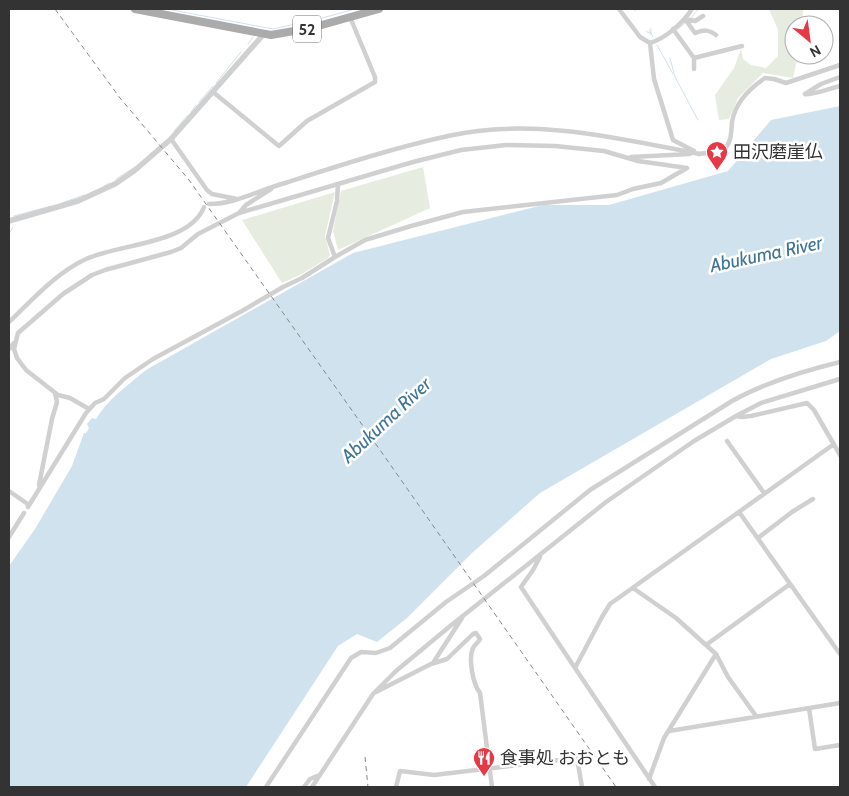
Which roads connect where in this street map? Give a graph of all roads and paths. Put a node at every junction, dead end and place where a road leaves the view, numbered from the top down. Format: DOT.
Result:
graph roads {
  1 [pos="135,9"];
  2 [pos="379,9"];
  3 [pos="619,9"];
  4 [pos="692,9"];
  5 [pos="703,16"];
  6 [pos="350,17"];
  7 [pos="685,19"];
  8 [pos="674,29"];
  9 [pos="263,35"];
  10 [pos="716,35"];
  11 [pos="650,43"];
  12 [pos="742,46"];
  13 [pos="694,58"];
  14 [pos="840,65"];
  15 [pos="694,69"];
  16 [pos="840,76"];
  17 [pos="840,86"];
  18 [pos="212,92"];
  19 [pos="172,139"];
  20 [pos="700,154"];
  21 [pos="627,157"];
  22 [pos="279,184"];
  23 [pos="338,184"];
  24 [pos="238,199"];
  25 [pos="239,213"];
  26 [pos="9,221"];
  27 [pos="335,257"];
  28 [pos="9,322"];
  29 [pos="14,343"];
  30 [pos="9,349"];
  31 [pos="840,362"];
  32 [pos="840,379"];
  33 [pos="53,391"];
  34 [pos="89,410"];
  35 [pos="736,416"];
  36 [pos="727,441"];
  37 [pos="834,444"];
  38 [pos="840,455"];
  39 [pos="38,489"];
  40 [pos="9,491"];
  41 [pos="764,493"];
  42 [pos="812,500"];
  43 [pos="739,512"];
  44 [pos="24,513"];
  45 [pos="9,537"];
  46 [pos="758,538"];
  47 [pos="542,553"];
  48 [pos="790,584"];
  49 [pos="633,588"];
  50 [pos="465,614"];
  51 [pos="840,644"];
  52 [pos="706,645"];
  53 [pos="835,647"];
  54 [pos="716,654"];
  55 [pos="840,654"];
  56 [pos="433,663"];
  57 [pos="575,668"];
  58 [pos="373,694"];
  59 [pos="840,703"];
  60 [pos="809,708"];
  61 [pos="756,716"];
  62 [pos="669,731"];
  63 [pos="840,745"];
  64 [pos="489,770"];
  65 [pos="319,776"];
  66 [pos="649,779"];
  67 [pos="266,787"];
  68 [pos="304,787"];
  69 [pos="312,787"];
  70 [pos="396,787"];
  71 [pos="492,787"];
  72 [pos="582,787"];
  73 [pos="655,787"];
  1 -- 9 [label="main road, 52"];
  2 -- 6 [label="main road, 52"];
  3 -- 11 [label="street"];
  4 -- 7 [label="street"];
  5 -- 7 [label="street"];
  6 -- 9 [label="main road, 52"];
  6 -- 18 [label="street"];
  7 -- 8 [label="street"];
  7 -- 10 [label="street"];
  8 -- 11 [label="street"];
  8 -- 13 [label="street"];
  9 -- 18 [label="street"];
  11 -- 20 [label="street"];
  12 -- 13 [label="street"];
  13 -- 15 [label="street"];
  14 -- 20 [label="street"];
  16 -- 17 [label="street"];
  18 -- 19 [label="street"];
  19 -- 24 [label="street"];
  19 -- 26 [label="street"];
  20 -- 21 [label="street"];
  20 -- 22 [label="street"];
  21 -- 23 [label="street"];
  21 -- 27 [label="street"];
  22 -- 24 [label="street"];
  22 -- 25 [label="street"];
  23 -- 25 [label="street"];
  23 -- 27 [label="street"];
  24 -- 28 [label="street"];
  25 -- 29 [label="street"];
  27 -- 34 [label="street"];
  29 -- 30 [label="street"];
  29 -- 33 [label="street"];
  31 -- 67 [label="street"];
  32 -- 35 [label="street"];
  33 -- 34 [label="street"];
  33 -- 39 [label="street"];
  34 -- 39 [label="street"];
  35 -- 37 [label="street"];
  35 -- 47 [label="street"];
  36 -- 41 [label="street"];
  37 -- 38 [label="street"];
  37 -- 41 [label="street"];
  39 -- 40 [label="street"];
  41 -- 43 [label="street"];
  42 -- 46 [label="street"];
  43 -- 46 [label="street"];
  43 -- 49 [label="street"];
  44 -- 45 [label="street"];
  46 -- 48 [label="street"];
  47 -- 50 [label="street"];
  47 -- 57 [label="street"];
  48 -- 52 [label="street"];
  48 -- 53 [label="street"];
  49 -- 52 [label="street"];
  49 -- 57 [label="street"];
  50 -- 56 [label="street"];
  50 -- 58 [label="street"];
  51 -- 53 [label="street"];
  52 -- 54 [label="street"];
  53 -- 55 [label="street"];
  54 -- 61 [label="street"];
  54 -- 62 [label="street"];
  56 -- 58 [label="street"];
  56 -- 64 [label="street"];
  57 -- 66 [label="street"];
  58 -- 65 [label="street"];
  59 -- 60 [label="street"];
  60 -- 61 [label="street"];
  60 -- 63 [label="street"];
  61 -- 62 [label="street"];
  62 -- 66 [label="street"];
  64 -- 70 [label="street"];
  64 -- 71 [label="street"];
  64 -- 72 [label="street"];
  65 -- 68 [label="street"];
  65 -- 69 [label="street"];
  66 -- 73 [label="street"];
}
